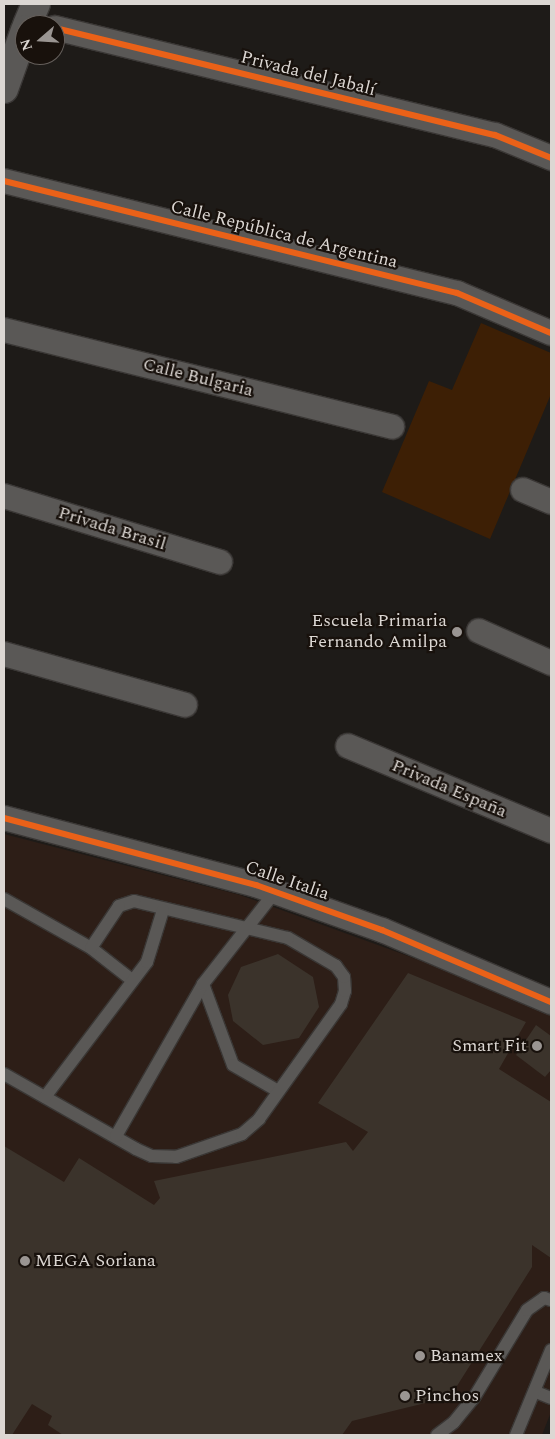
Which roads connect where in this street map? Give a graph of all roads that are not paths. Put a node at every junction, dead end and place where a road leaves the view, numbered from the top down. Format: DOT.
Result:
graph roads {
  1 [pos="65,30"];
  2 [pos="15,61"];
  3 [pos="4,89"];
  4 [pos="551,158"];
  5 [pos="4,181"];
  6 [pos="4,330"];
  7 [pos="551,333"];
  8 [pos="392,427"];
  9 [pos="523,490"];
  10 [pos="4,496"];
  11 [pos="551,502"];
  12 [pos="220,562"];
  13 [pos="479,631"];
  14 [pos="4,654"];
  15 [pos="551,663"];
  16 [pos="185,705"];
  17 [pos="348,746"];
  18 [pos="4,818"];
  19 [pos="551,831"];
  20 [pos="275,892"];
  21 [pos="4,899"];
  22 [pos="163,910"];
  23 [pos="246,930"];
  24 [pos="91,948"];
  25 [pos="132,980"];
  26 [pos="203,984"];
  27 [pos="551,1002"];
  28 [pos="4,1074"];
  29 [pos="278,1091"];
  30 [pos="45,1097"];
  31 [pos="116,1136"];
  32 [pos="551,1300"];
  33 [pos="551,1350"];
  34 [pos="536,1392"];
  35 [pos="551,1398"];
  36 [pos="439,1435"];
  37 [pos="516,1435"];
  1 -- 4 [label="street, Privada del Jabalí"];
  2 -- 3 [label="street"];
  5 -- 7 [label="street, Calle República de Argentina"];
  6 -- 8 [label="street, Calle Bulgaria"];
  9 -- 11 [label="street"];
  10 -- 12 [label="street, Privada Brasil"];
  13 -- 15 [label="street"];
  14 -- 16 [label="street"];
  17 -- 19 [label="street, Privada España"];
  18 -- 20 [label="street, Calle Italia"];
  20 -- 23 [label="lane"];
  20 -- 27 [label="street, Calle Italia"];
  21 -- 24 [label="lane"];
  22 -- 23 [label="lane"];
  22 -- 24 [label="lane"];
  22 -- 25 [label="lane"];
  23 -- 26 [label="lane"];
  23 -- 29 [label="lane"];
  24 -- 25 [label="lane"];
  25 -- 30 [label="lane"];
  26 -- 29 [label="lane"];
  26 -- 31 [label="lane"];
  28 -- 30 [label="lane"];
  29 -- 31 [label="lane"];
  30 -- 31 [label="lane"];
  32 -- 36 [label="lane"];
  33 -- 34 [label="lane"];
  34 -- 35 [label="lane"];
  34 -- 37 [label="lane"];
}
